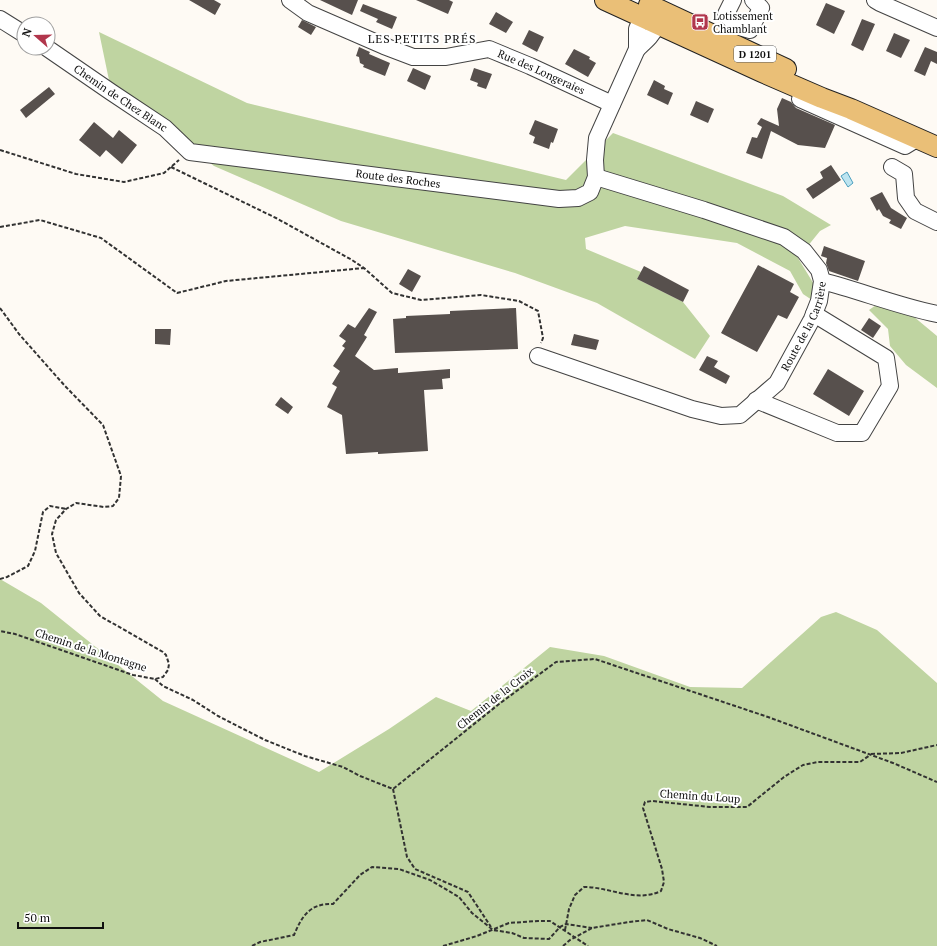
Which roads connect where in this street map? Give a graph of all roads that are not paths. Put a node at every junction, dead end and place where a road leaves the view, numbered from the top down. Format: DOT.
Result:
graph roads {
  1 [pos="290,0"];
  2 [pos="605,0"];
  3 [pos="616,0"];
  4 [pos="733,0"];
  5 [pos="753,0"];
  6 [pos="875,0"];
  7 [pos="653,9"];
  8 [pos="0,19"];
  9 [pos="937,28"];
  10 [pos="16,29"];
  11 [pos="56,54"];
  12 [pos="775,78"];
  13 [pos="612,104"];
  14 [pos="851,109"];
  15 [pos="918,138"];
  16 [pos="937,147"];
  17 [pos="190,152"];
  18 [pos="892,167"];
  19 [pos="596,177"];
  20 [pos="937,222"];
  21 [pos="822,281"];
  22 [pos="814,314"];
  23 [pos="937,314"];
  24 [pos="538,356"];
  25 [pos="756,400"];
  1 -- 13 [label="street, Rue des Longeraies"];
  2 -- 7 [label="main road"];
  3 -- 7 [label="street"];
  4 -- 5 [label="street"];
  6 -- 9 [label="street"];
  7 -- 12 [label="main road, D 1201"];
  7 -- 13 [label="street"];
  7 -- 14 [label="main road, D 1201"];
  8 -- 10 [label="street"];
  11 -- 17 [label="street, Chemin de Chez Blanc"];
  12 -- 14 [label="main road, D 1201"];
  12 -- 15 [label="street"];
  13 -- 19 [label="street"];
  14 -- 15 [label="main road, D 1201"];
  15 -- 16 [label="main road, D 1201"];
  17 -- 19 [label="street, Route des Roches"];
  18 -- 20 [label="street"];
  19 -- 21 [label="street, Route de la Carrière"];
  21 -- 22 [label="street, Route de la Carrière"];
  21 -- 23 [label="street"];
  22 -- 25 [label="street, Route de la Carrière"];
  22 -- 25 [label="street"];
  24 -- 25 [label="street, Route de la Carrière"];
}
